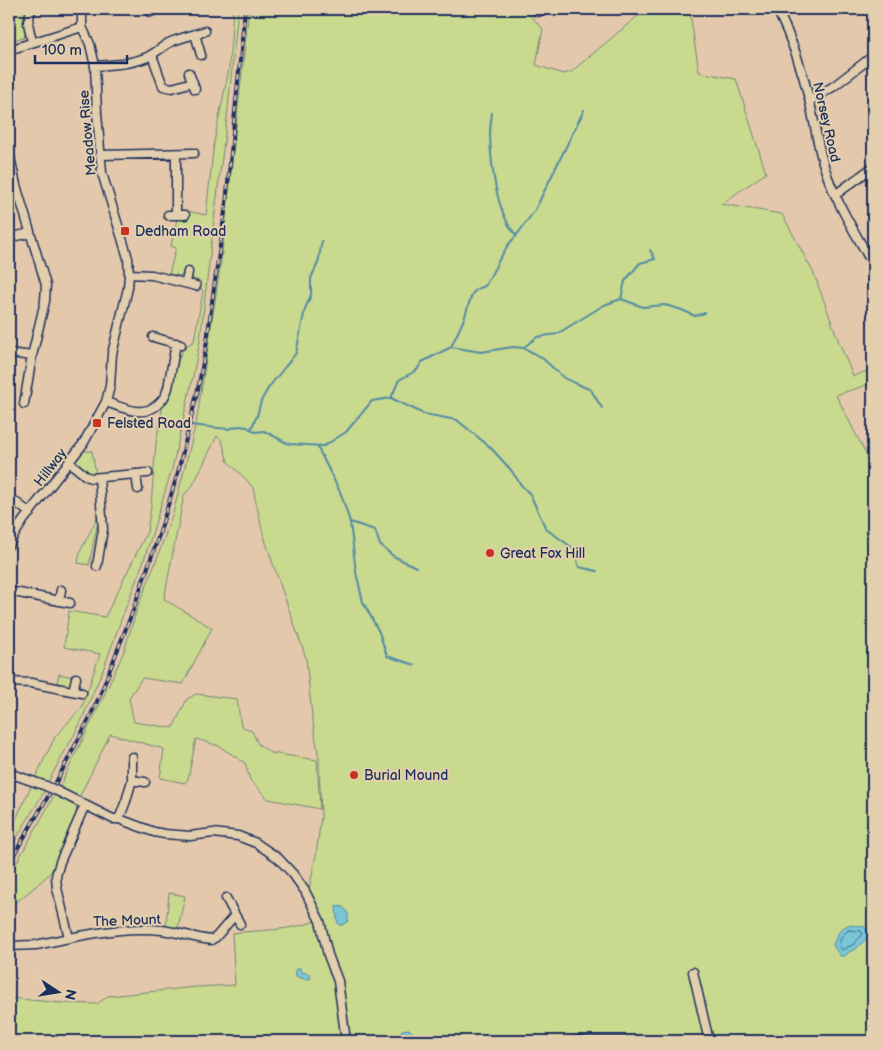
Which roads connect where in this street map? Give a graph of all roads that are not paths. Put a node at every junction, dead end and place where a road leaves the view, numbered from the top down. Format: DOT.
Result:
graph roads {
  1 [pos="31,9"];
  2 [pos="80,9"];
  3 [pos="547,9"];
  4 [pos="777,9"];
  5 [pos="538,12"];
  6 [pos="82,27"];
  7 [pos="205,31"];
  8 [pos="195,34"];
  9 [pos="32,42"];
  10 [pos="9,50"];
  11 [pos="152,55"];
  12 [pos="201,56"];
  13 [pos="873,56"];
  14 [pos="94,66"];
  15 [pos="190,73"];
  16 [pos="810,101"];
  17 [pos="9,152"];
  18 [pos="194,153"];
  19 [pos="176,154"];
  20 [pos="100,155"];
  21 [pos="873,167"];
  22 [pos="835,195"];
  23 [pos="185,215"];
  24 [pos="30,234"];
  25 [pos="9,238"];
  26 [pos="873,265"];
  27 [pos="188,272"];
  28 [pos="129,274"];
  29 [pos="186,283"];
  30 [pos="196,286"];
  31 [pos="153,337"];
  32 [pos="9,353"];
  33 [pos="32,356"];
  34 [pos="106,402"];
  35 [pos="24,404"];
  36 [pos="92,428"];
  37 [pos="69,462"];
  38 [pos="148,473"];
  39 [pos="136,474"];
  40 [pos="99,478"];
  41 [pos="138,489"];
  42 [pos="9,497"];
  43 [pos="30,513"];
  44 [pos="9,545"];
  45 [pos="97,566"];
  46 [pos="61,590"];
  47 [pos="9,591"];
  48 [pos="59,601"];
  49 [pos="70,603"];
  50 [pos="76,678"];
  51 [pos="9,682"];
  52 [pos="73,691"];
  53 [pos="82,693"];
  54 [pos="132,757"];
  55 [pos="9,773"];
  56 [pos="132,780"];
  57 [pos="145,782"];
  58 [pos="85,805"];
  59 [pos="119,819"];
  60 [pos="226,898"];
  61 [pos="235,915"];
  62 [pos="240,924"];
  63 [pos="69,938"];
  64 [pos="9,946"];
  65 [pos="693,972"];
  66 [pos="346,1041"];
  67 [pos="574,1041"];
  68 [pos="626,1041"];
  69 [pos="710,1041"];
  1 -- 9 [label="street"];
  2 -- 6 [label="street, Meadow Rise"];
  3 -- 5 [label="street"];
  4 -- 16 [label="street, Norsey Road"];
  6 -- 9 [label="street"];
  6 -- 14 [label="street, Meadow Rise"];
  7 -- 8 [label="street"];
  8 -- 11 [label="street"];
  8 -- 12 [label="street"];
  9 -- 10 [label="street"];
  11 -- 14 [label="street"];
  11 -- 15 [label="street"];
  13 -- 16 [label="street"];
  14 -- 20 [label="street, Meadow Rise"];
  16 -- 22 [label="street, Norsey Road"];
  17 -- 24 [label="street"];
  18 -- 19 [label="street"];
  19 -- 20 [label="street"];
  19 -- 23 [label="street"];
  20 -- 28 [label="street, Meadow Rise"];
  21 -- 22 [label="street"];
  22 -- 26 [label="street, Norsey Road"];
  24 -- 25 [label="street"];
  24 -- 33 [label="street"];
  27 -- 29 [label="street"];
  28 -- 29 [label="street"];
  28 -- 34 [label="street, Meadow Rise"];
  29 -- 30 [label="street"];
  31 -- 34 [label="street"];
  32 -- 33 [label="street"];
  33 -- 35 [label="street"];
  34 -- 36 [label="street, Meadow Rise"];
  36 -- 37 [label="street, Hillway"];
  37 -- 40 [label="street"];
  37 -- 43 [label="street, Hillway"];
  38 -- 39 [label="street"];
  39 -- 40 [label="street"];
  39 -- 41 [label="street"];
  40 -- 45 [label="street"];
  42 -- 43 [label="street"];
  43 -- 44 [label="street, Hillway"];
  46 -- 48 [label="street"];
  47 -- 48 [label="street"];
  48 -- 49 [label="street"];
  50 -- 52 [label="street"];
  51 -- 52 [label="street"];
  52 -- 53 [label="street"];
  54 -- 56 [label="street"];
  55 -- 58 [label="street, bridge"];
  56 -- 57 [label="street"];
  56 -- 59 [label="street"];
  58 -- 59 [label="street"];
  58 -- 63 [label="street"];
  59 -- 66 [label="street"];
  60 -- 61 [label="street"];
  61 -- 62 [label="street"];
  61 -- 63 [label="street, The Mount"];
  63 -- 64 [label="street"];
  65 -- 69 [label="street"];
  67 -- 68 [label="street"];
}
